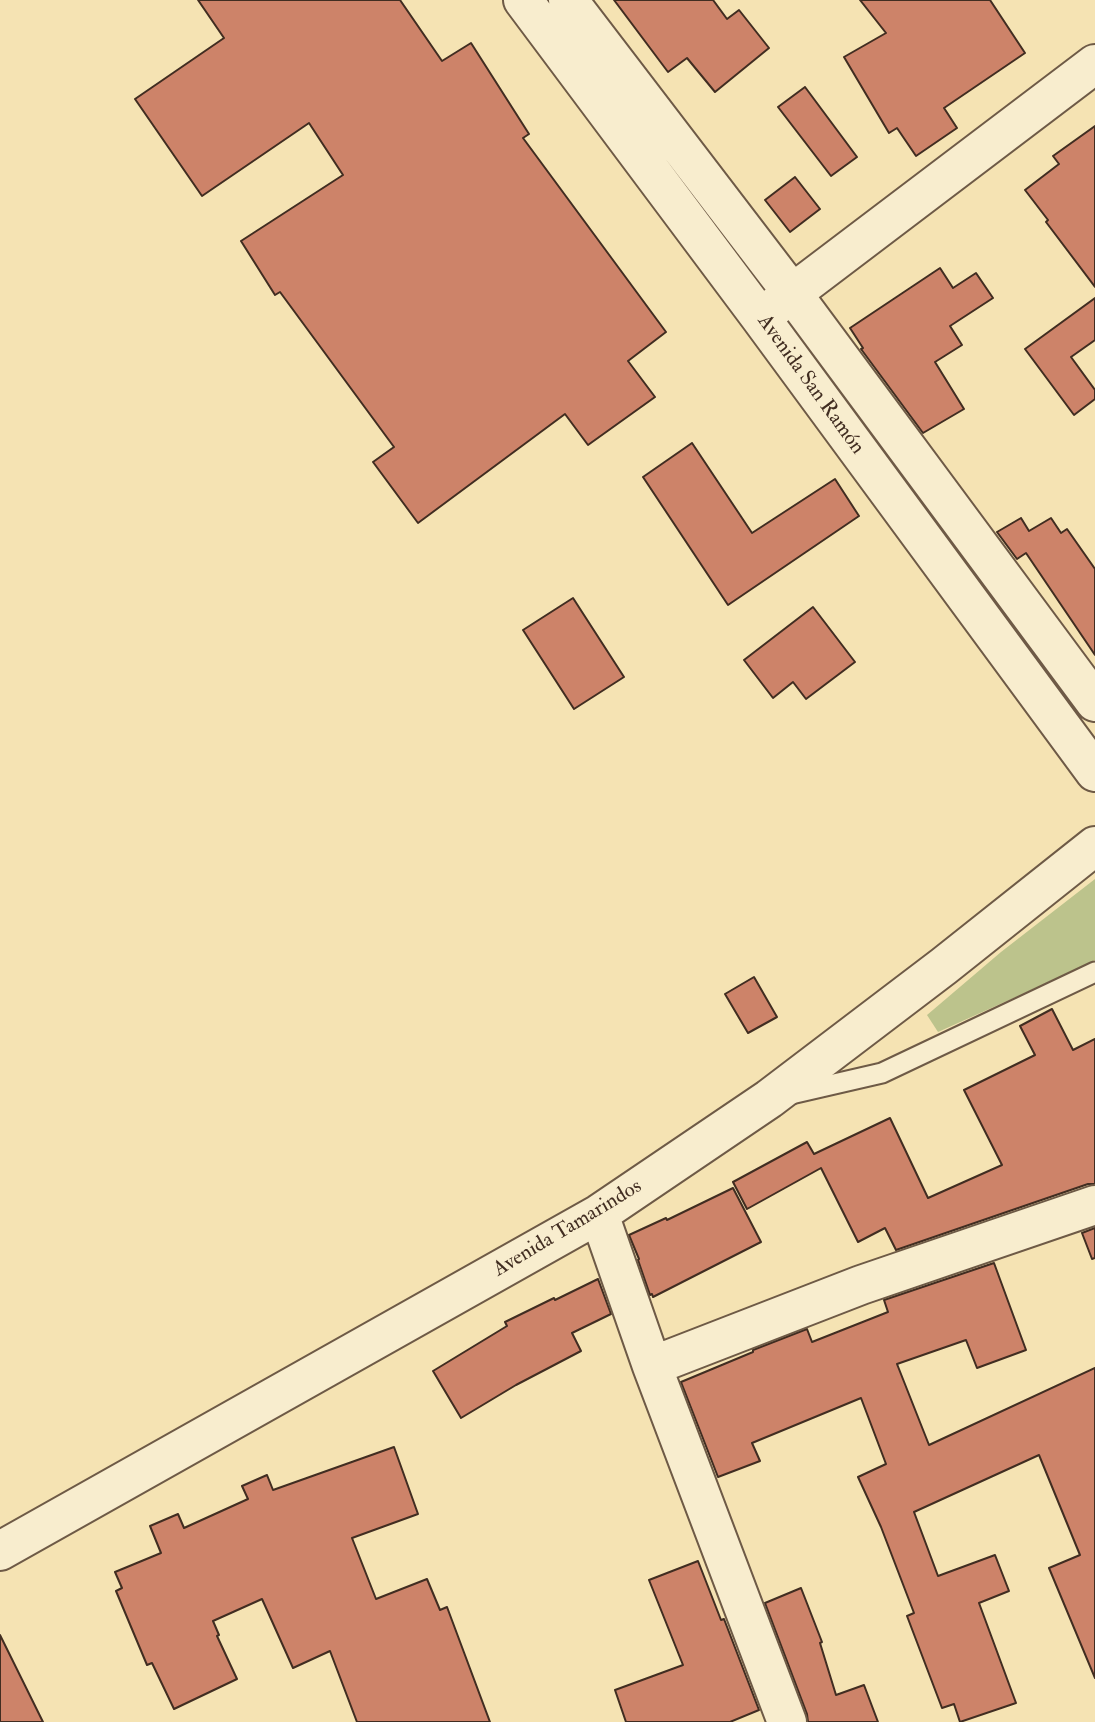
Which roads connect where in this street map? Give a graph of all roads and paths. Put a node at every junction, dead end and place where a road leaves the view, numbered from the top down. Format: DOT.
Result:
graph roads {
  1 [pos="523,0"];
  2 [pos="569,0"];
  3 [pos="1095,64"];
  4 [pos="792,293"];
  5 [pos="760,317"];
  6 [pos="1095,702"];
  7 [pos="1095,772"];
  8 [pos="1095,846"];
  9 [pos="1095,972"];
  10 [pos="769,1099"];
  11 [pos="1095,1205"];
  12 [pos="599,1214"];
  13 [pos="652,1366"];
  14 [pos="0,1551"];
  15 [pos="787,1722"];
  1 -- 5 [label="street, Avenida San Ramón"];
  2 -- 4 [label="street, Avenida San Ramón"];
  3 -- 4 [label="street"];
  4 -- 5 [label="street"];
  4 -- 6 [label="street, Avenida San Ramón"];
  5 -- 7 [label="street, Avenida San Ramón"];
  8 -- 10 [label="street, Avenida Tamarindos"];
  9 -- 10 [label="lane"];
  10 -- 12 [label="street, Avenida Tamarindos"];
  11 -- 13 [label="street"];
  12 -- 13 [label="street"];
  12 -- 14 [label="street, Avenida Tamarindos"];
  13 -- 15 [label="street"];
}
